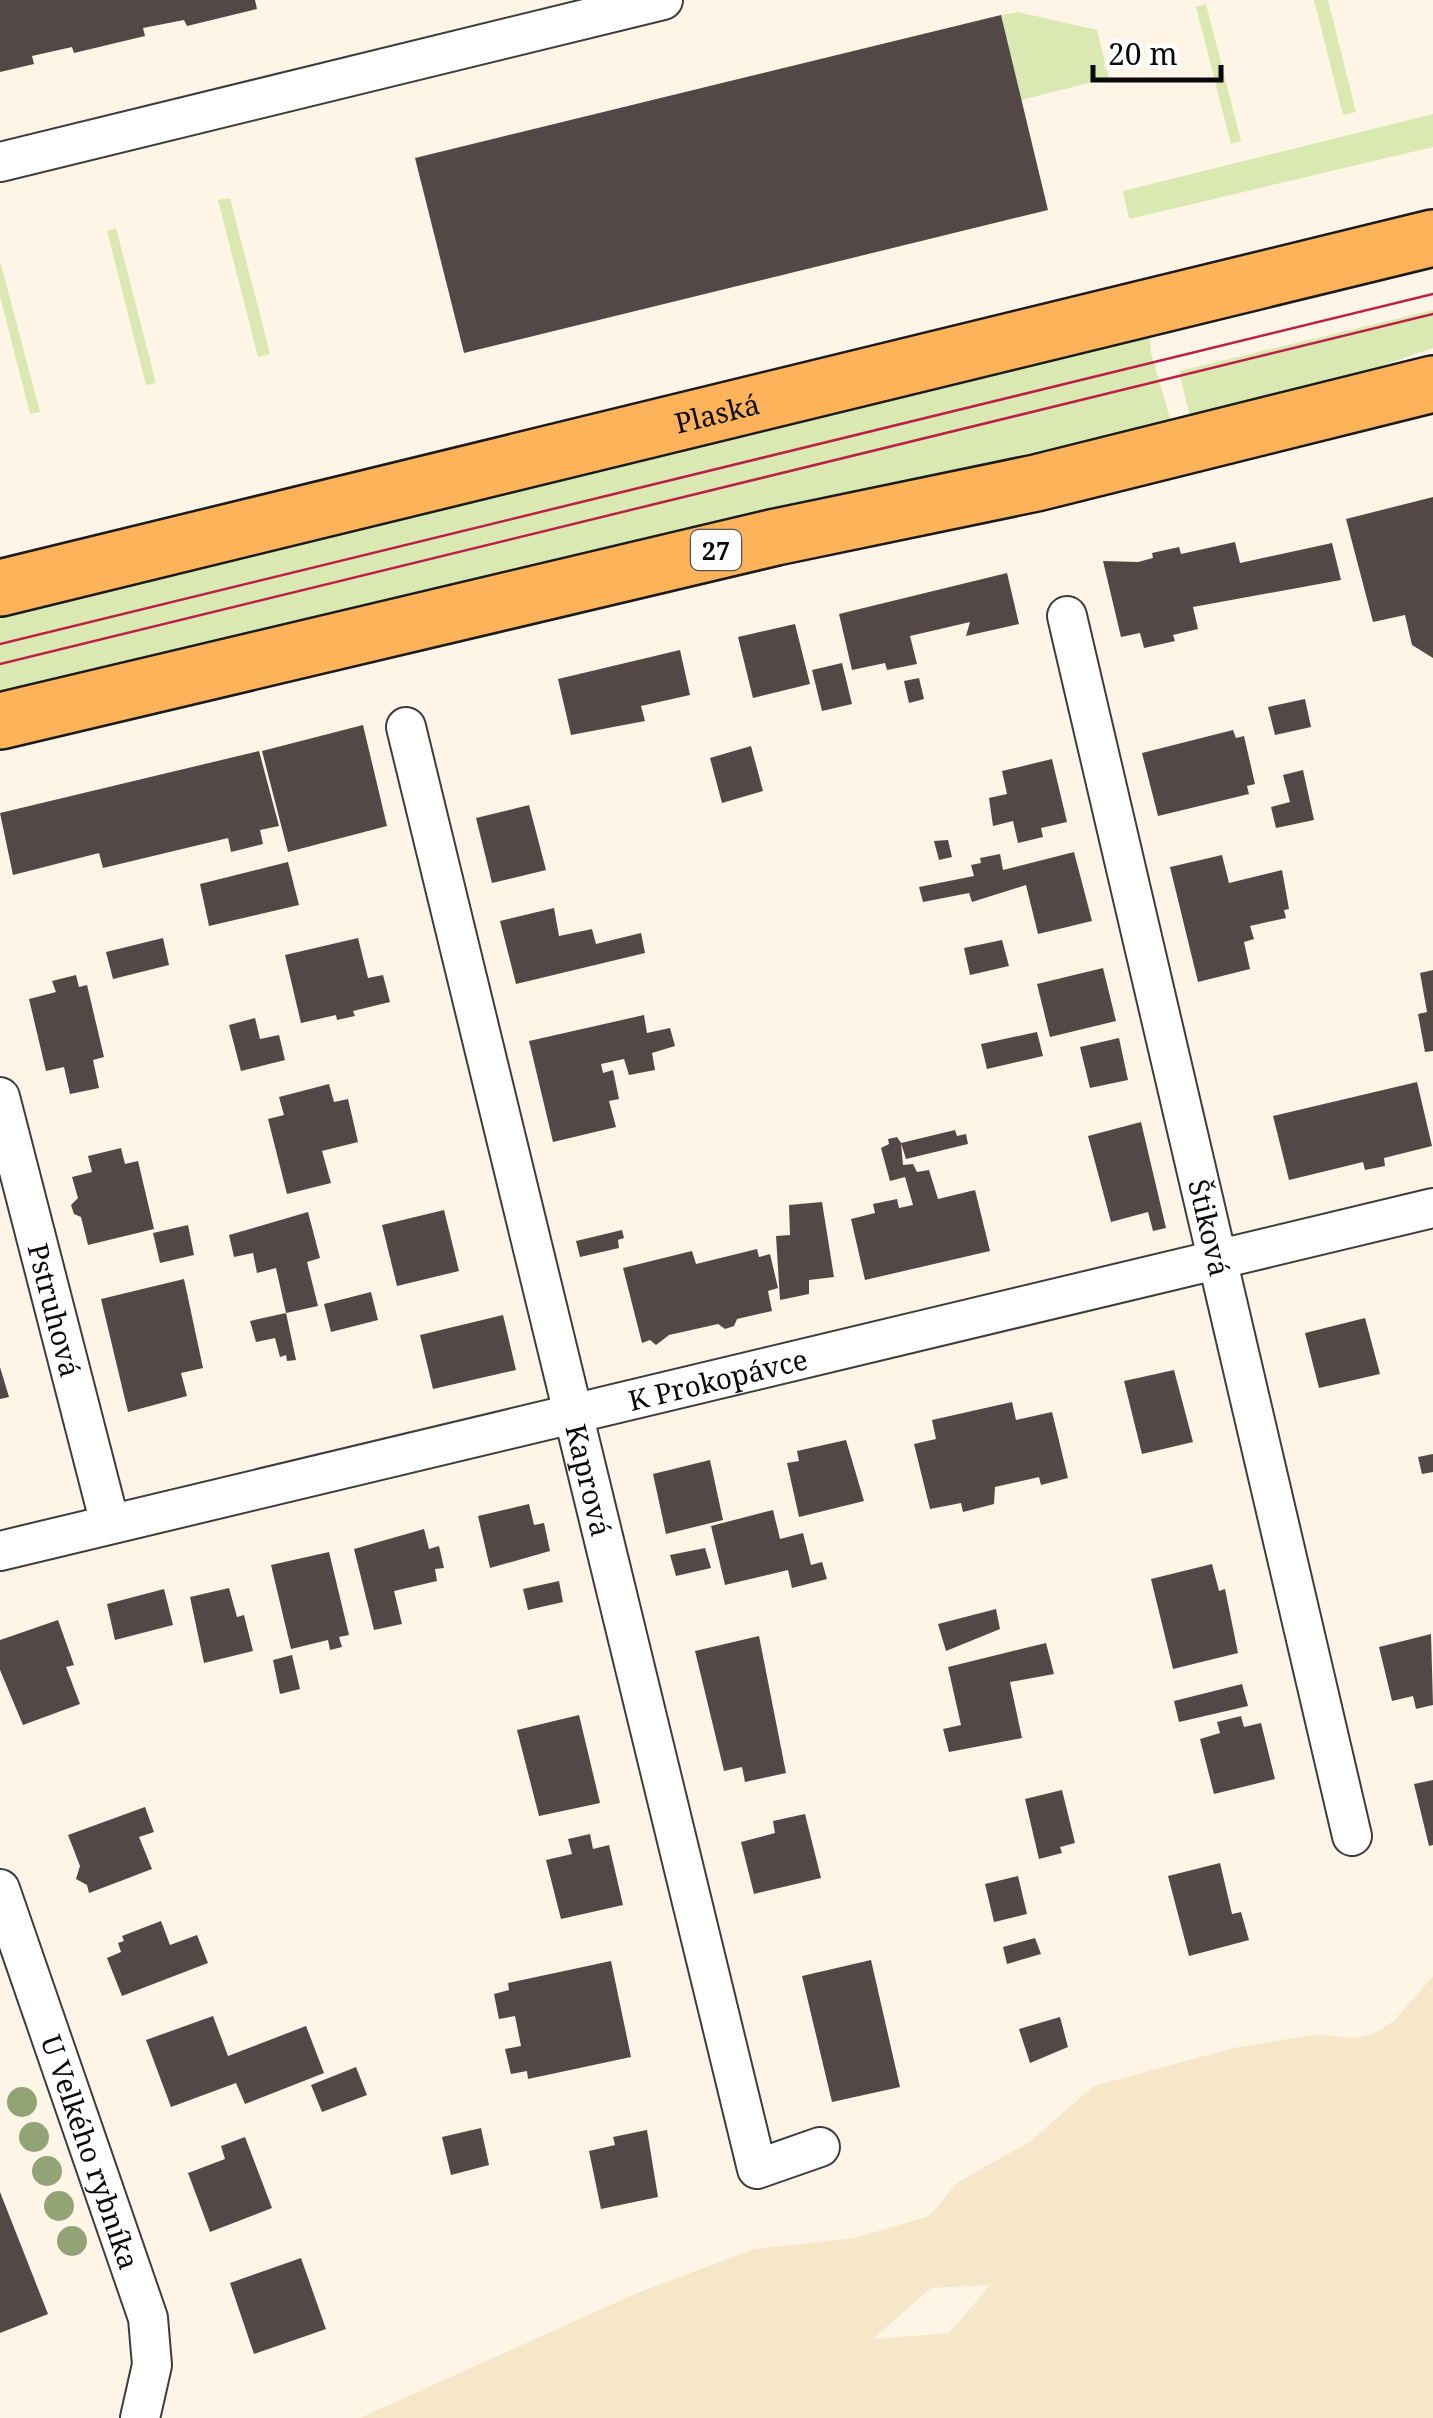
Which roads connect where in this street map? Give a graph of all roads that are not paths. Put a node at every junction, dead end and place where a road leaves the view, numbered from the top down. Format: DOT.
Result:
graph roads {
  1 [pos="662,0"];
  2 [pos="0,162"];
  3 [pos="1433,238"];
  4 [pos="1433,384"];
  5 [pos="0,588"];
  6 [pos="1067,616"];
  7 [pos="0,721"];
  8 [pos="406,727"];
  9 [pos="0,1097"];
  10 [pos="1433,1208"];
  11 [pos="1218,1260"];
  12 [pos="576,1416"];
  13 [pos="110,1524"];
  14 [pos="0,1552"];
  15 [pos="1352,1836"];
  16 [pos="0,1889"];
  17 [pos="820,2147"];
  18 [pos="140,2418"];
  1 -- 2 [label="street"];
  3 -- 5 [label="main road, Plaská"];
  4 -- 7 [label="main road, 27"];
  6 -- 11 [label="street, Štiková"];
  8 -- 12 [label="street, Kaprová"];
  9 -- 13 [label="street, Pstruhová"];
  10 -- 11 [label="street, K Prokopávce"];
  11 -- 12 [label="street, K Prokopávce"];
  11 -- 15 [label="street, Štiková"];
  12 -- 13 [label="street, K Prokopávce"];
  12 -- 17 [label="street, Kaprová"];
  13 -- 14 [label="street, K Prokopávce"];
  16 -- 18 [label="street, U Velkého rybníka"];
}
